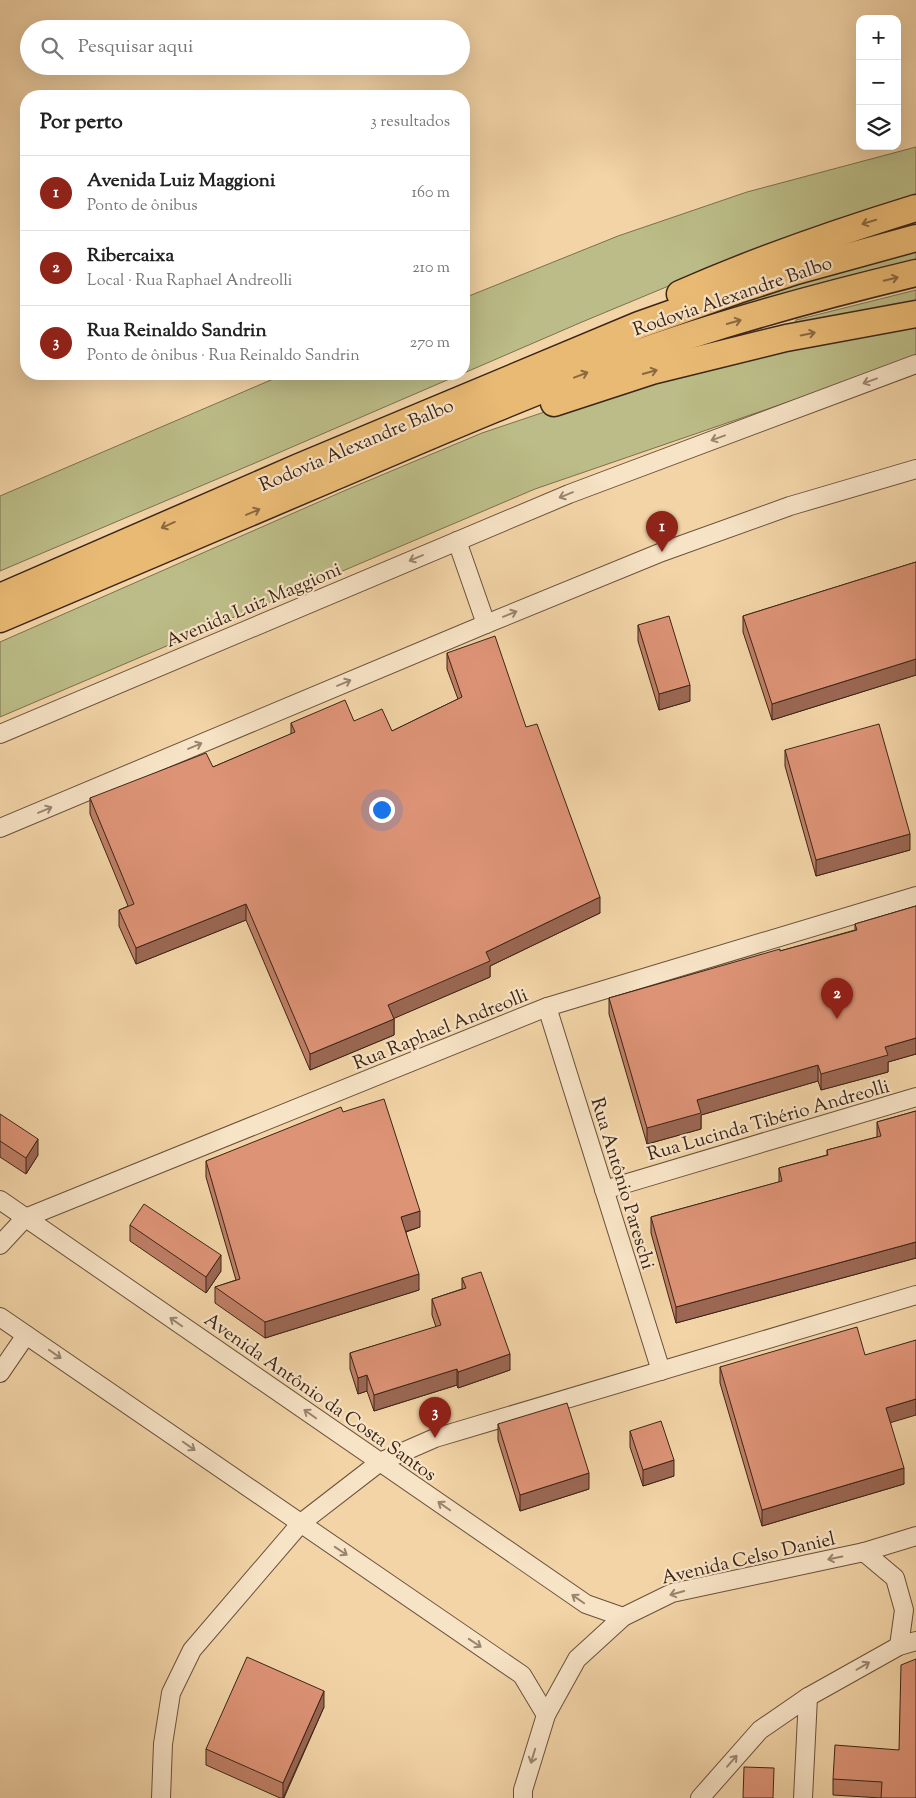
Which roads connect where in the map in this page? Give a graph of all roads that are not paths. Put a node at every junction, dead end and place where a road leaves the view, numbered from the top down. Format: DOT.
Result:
graph roads {
  1 [pos="916,208"];
  2 [pos="916,238"];
  3 [pos="916,273"];
  4 [pos="916,314"];
  5 [pos="916,364"];
  6 [pos="435,410"];
  7 [pos="370,461"];
  8 [pos="916,469"];
  9 [pos="208,531"];
  10 [pos="457,541"];
  11 [pos="0,597"];
  12 [pos="0,619"];
  13 [pos="486,624"];
  14 [pos="0,631"];
  15 [pos="0,734"];
  16 [pos="0,828"];
  17 [pos="916,896"];
  18 [pos="547,1007"];
  19 [pos="916,1097"];
  20 [pos="604,1190"];
  21 [pos="0,1200"];
  22 [pos="25,1218"];
  23 [pos="0,1245"];
  24 [pos="916,1296"];
  25 [pos="0,1317"];
  26 [pos="26,1335"];
  27 [pos="661,1371"];
  28 [pos="0,1373"];
  29 [pos="380,1462"];
  30 [pos="301,1523"];
  31 [pos="916,1536"];
  32 [pos="864,1552"];
  33 [pos="622,1617"];
  34 [pos="916,1641"];
  35 [pos="899,1646"];
  36 [pos="808,1698"];
  37 [pos="546,1715"];
  38 [pos="161,1798"];
  39 [pos="523,1798"];
  40 [pos="700,1798"];
  41 [pos="804,1798"];
  1 -- 6 [label="highway, one-way"];
  2 -- 6 [label="highway, Rodovia Alexandre Balbo"];
  7 -- 3 [label="highway, Rodovia Alexandre Balbo, one-way"];
  7 -- 4 [label="highway, one-way"];
  5 -- 10 [label="street, Avenida Luiz Maggioni, one-way"];
  6 -- 11 [label="highway, Rodovia Alexandre Balbo, one-way"];
  9 -- 7 [label="highway, Rodovia Alexandre Balbo, one-way"];
  13 -- 8 [label="street, one-way"];
  9 -- 12 [label="highway, Rodovia Alexandre Balbo"];
  9 -- 14 [label="highway"];
  10 -- 13 [label="street"];
  10 -- 15 [label="street, Avenida Luiz Maggioni, one-way"];
  16 -- 13 [label="street, one-way"];
  17 -- 18 [label="street, Rua Raphael Andreolli"];
  18 -- 20 [label="street, Rua Antônio Pareschi"];
  18 -- 22 [label="street, Rua Raphael Andreolli"];
  19 -- 20 [label="street, Rua Lucinda Tibério Andreolli"];
  20 -- 27 [label="street, Rua Antônio Pareschi"];
  21 -- 22 [label="street, Avenida Antônio da Costa Santos"];
  22 -- 23 [label="street, Rua Raphael Andreolli"];
  29 -- 22 [label="street, Avenida Antônio da Costa Santos, one-way"];
  24 -- 27 [label="street"];
  25 -- 26 [label="street"];
  26 -- 28 [label="street"];
  26 -- 30 [label="street, one-way"];
  27 -- 29 [label="street"];
  29 -- 30 [label="street"];
  33 -- 29 [label="street, Avenida Antônio da Costa Santos, one-way"];
  30 -- 37 [label="street, one-way"];
  30 -- 38 [label="street"];
  31 -- 32 [label="street, Avenida Celso Daniel"];
  32 -- 33 [label="street, Avenida Celso Daniel, one-way"];
  32 -- 35 [label="street"];
  33 -- 37 [label="street, Avenida Celso Daniel"];
  34 -- 35 [label="street"];
  36 -- 35 [label="street, one-way"];
  40 -- 36 [label="street, one-way"];
  36 -- 41 [label="street"];
  37 -- 39 [label="street, Avenida Celso Daniel, one-way"];
}
